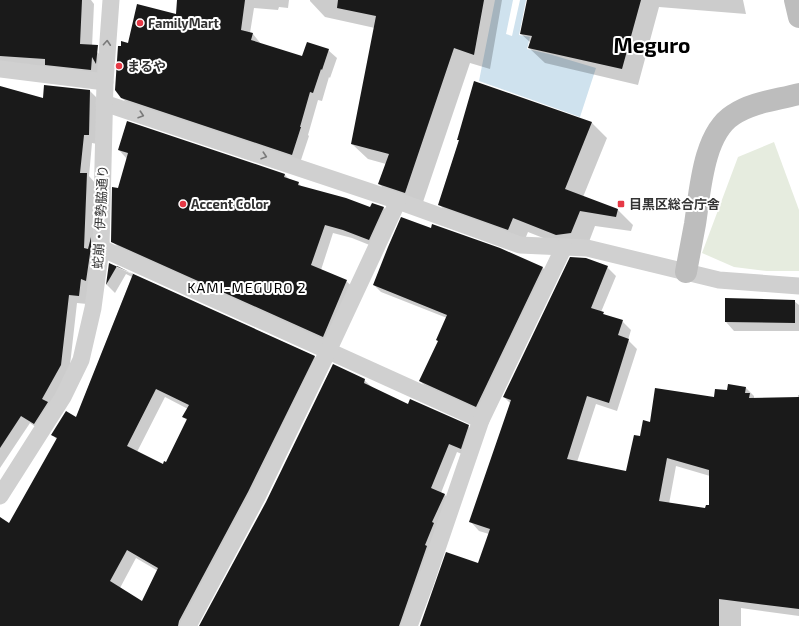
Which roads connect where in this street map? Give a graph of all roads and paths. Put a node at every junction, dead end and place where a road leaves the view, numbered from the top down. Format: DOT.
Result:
graph roads {
  1 [pos="111,0"];
  2 [pos="795,0"];
  3 [pos="799,17"];
  4 [pos="0,69"];
  5 [pos="105,82"];
  6 [pos="799,94"];
  7 [pos="104,103"];
  8 [pos="398,201"];
  9 [pos="564,247"];
  10 [pos="101,248"];
  11 [pos="686,272"];
  12 [pos="799,286"];
  13 [pos="328,350"];
  14 [pos="481,420"];
  15 [pos="0,496"];
  16 [pos="188,626"];
  17 [pos="409,626"];
  5 -- 1 [label="street, 蛇崩・伊勢脇通り, one-way"];
  2 -- 3 [label="street"];
  4 -- 5 [label="street"];
  5 -- 7 [label="street, 蛇崩・伊勢脇通り"];
  6 -- 11 [label="street"];
  7 -- 8 [label="street, one-way"];
  7 -- 10 [label="street, 蛇崩・伊勢脇通り"];
  8 -- 9 [label="street"];
  8 -- 13 [label="street"];
  9 -- 11 [label="street"];
  9 -- 14 [label="street"];
  10 -- 13 [label="street"];
  10 -- 15 [label="street, 蛇崩・伊勢脇通り"];
  11 -- 12 [label="street"];
  13 -- 14 [label="street"];
  13 -- 16 [label="street"];
  14 -- 17 [label="street"];
}
